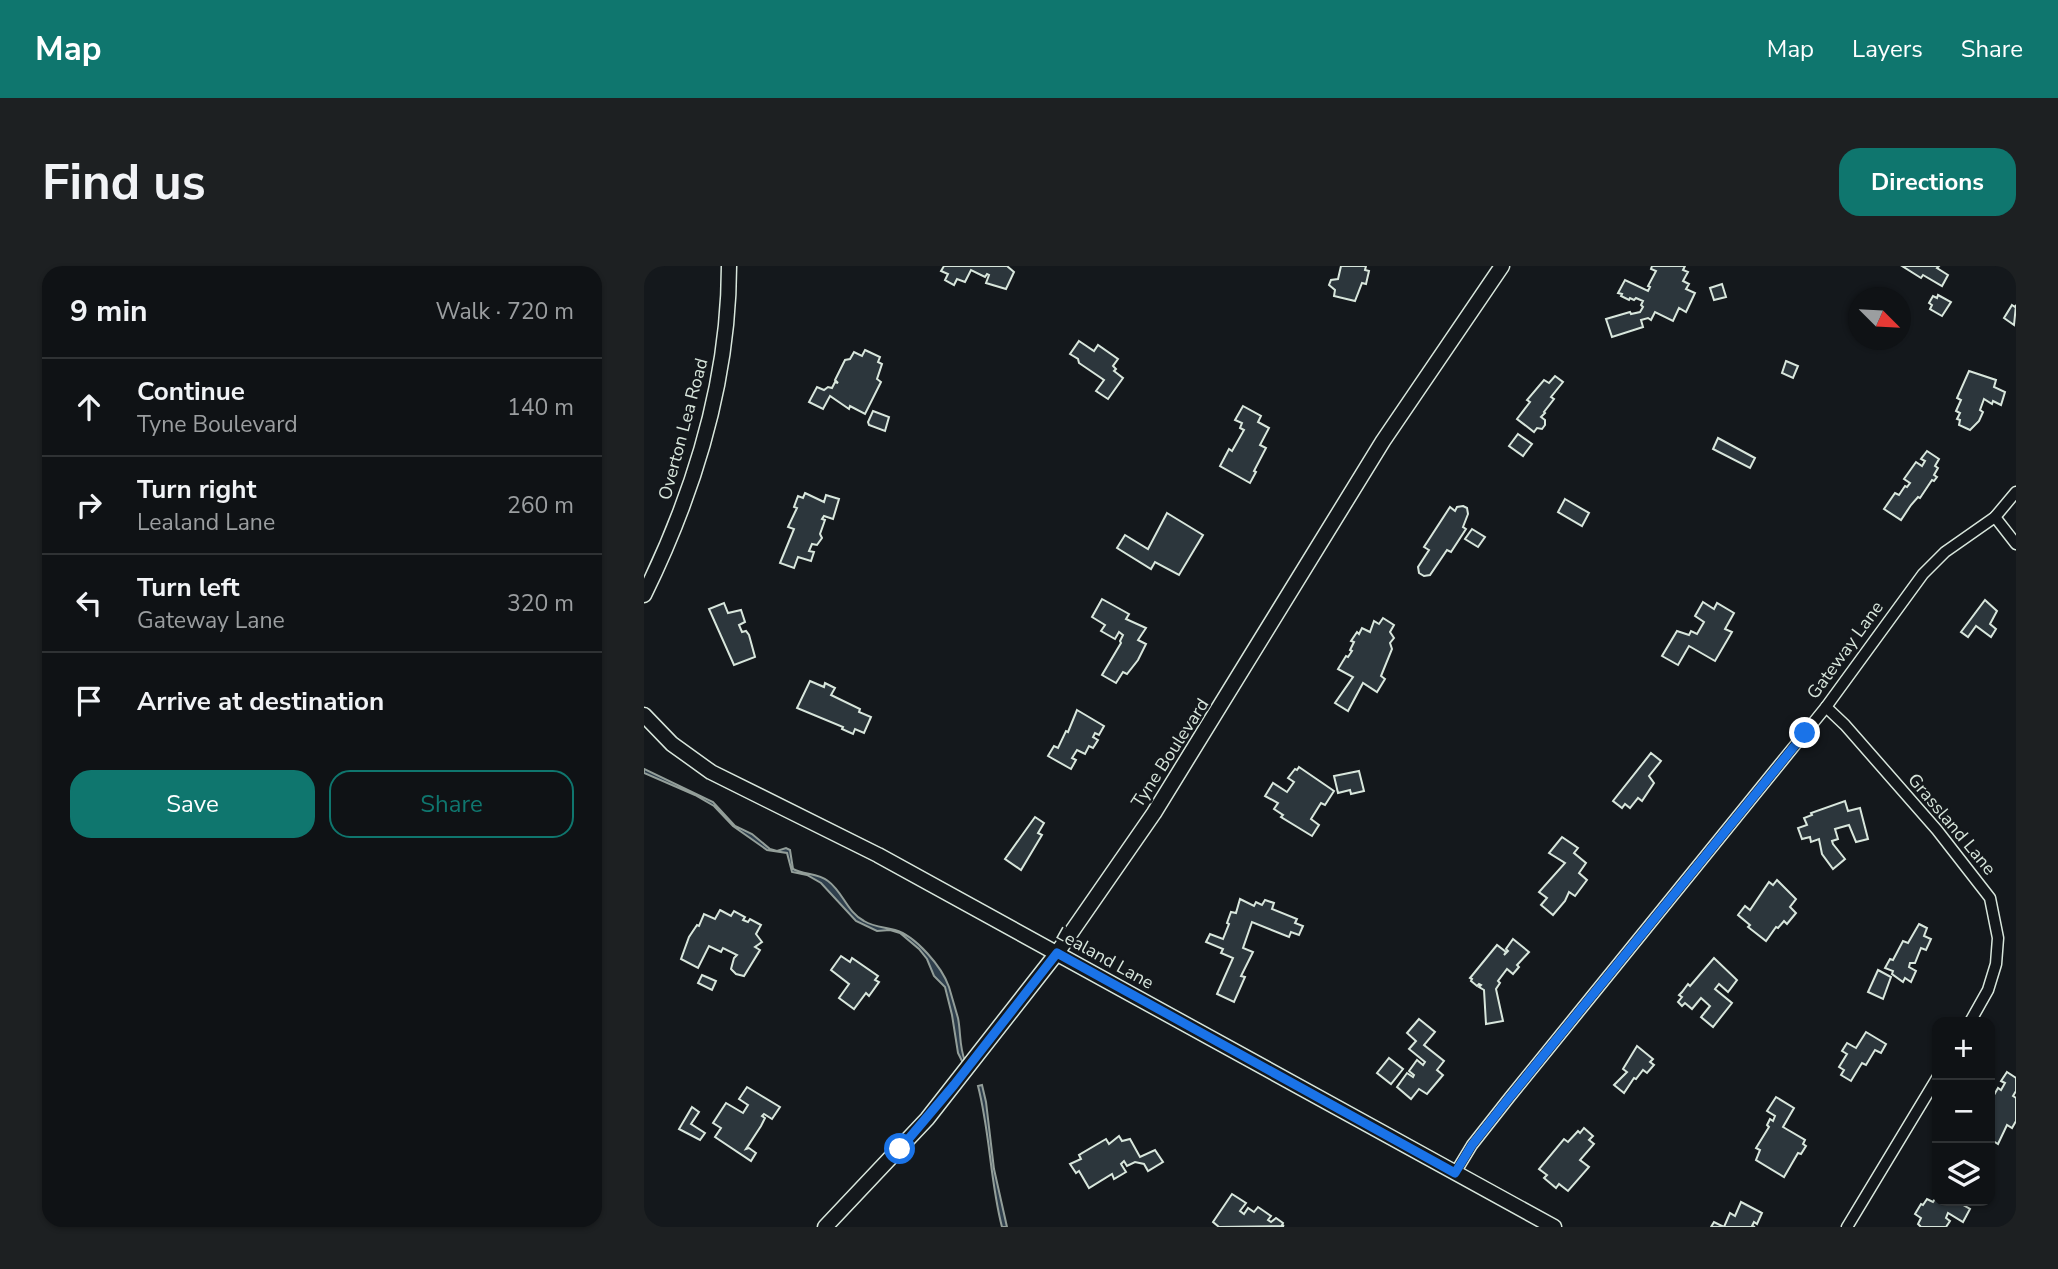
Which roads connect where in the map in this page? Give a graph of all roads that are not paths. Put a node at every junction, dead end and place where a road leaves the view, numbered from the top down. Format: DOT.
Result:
graph roads {
  1 [pos="729,266"];
  2 [pos="1502,266"];
  3 [pos="2016,492"];
  4 [pos="1995,517"];
  5 [pos="2016,544"];
  6 [pos="644,595"];
  7 [pos="1826,708"];
  8 [pos="644,715"];
  9 [pos="1057,953"];
  10 [pos="1973,1017"];
  11 [pos="1936,1080"];
  12 [pos="1455,1173"];
  13 [pos="825,1227"];
  14 [pos="1555,1227"];
  15 [pos="1847,1227"];
  1 -- 6 [label="street, Overton Lea Road"];
  2 -- 9 [label="street, Tyne Boulevard"];
  3 -- 4 [label="street, Gateway Lane"];
  4 -- 5 [label="street"];
  4 -- 7 [label="street, Gateway Lane"];
  7 -- 10 [label="street, Grassland Lane"];
  7 -- 12 [label="street, Gateway Lane"];
  8 -- 9 [label="street, Lealand Lane"];
  9 -- 12 [label="street, Lealand Lane"];
  9 -- 13 [label="street, Tyne Boulevard"];
  11 -- 15 [label="street"];
  12 -- 14 [label="street, Lealand Lane"];
}
